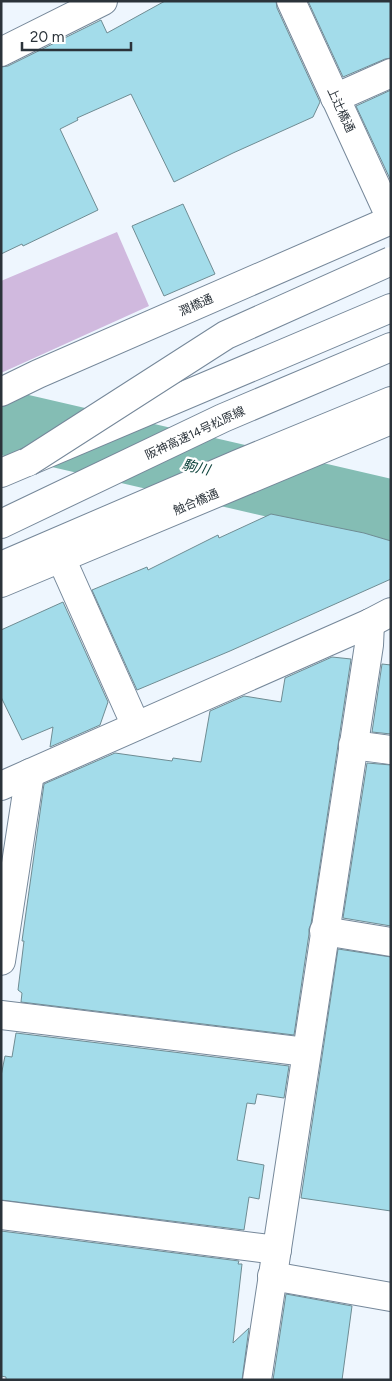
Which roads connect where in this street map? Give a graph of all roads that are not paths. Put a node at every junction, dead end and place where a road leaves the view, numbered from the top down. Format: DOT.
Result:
graph roads {
  1 [pos="103,1"];
  2 [pos="291,1"];
  3 [pos="1,52"];
  4 [pos="391,73"];
  5 [pos="335,98"];
  6 [pos="391,219"];
  7 [pos="391,261"];
  8 [pos="391,308"];
  9 [pos="391,347"];
  10 [pos="1,392"];
  11 [pos="391,401"];
  12 [pos="391,420"];
  13 [pos="28,462"];
  14 [pos="1,473"];
  15 [pos="1,524"];
  16 [pos="61,558"];
  17 [pos="1,566"];
  18 [pos="1,583"];
  19 [pos="380,618"];
  20 [pos="136,726"];
  21 [pos="354,745"];
  22 [pos="391,750"];
  23 [pos="30,773"];
  24 [pos="1,786"];
  25 [pos="324,931"];
  26 [pos="391,942"];
  27 [pos="1,961"];
  28 [pos="1,1015"];
  29 [pos="306,1052"];
  30 [pos="1,1214"];
  31 [pos="274,1263"];
  32 [pos="391,1297"];
  33 [pos="257,1380"];
  1 -- 3 [label="main road"];
  2 -- 5 [label="main road, 上辻橋通"];
  4 -- 5 [label="main road"];
  5 -- 6 [label="main road, 上辻橋通"];
  6 -- 10 [label="main road, 潤橋通"];
  7 -- 13 [label="main road, bridge"];
  8 -- 13 [label="main road, bridge"];
  9 -- 15 [label="main road, 阪神高速14号松原線"];
  11 -- 17 [label="main road"];
  12 -- 16 [label="main road, 触合橋通"];
  13 -- 14 [label="main road"];
  16 -- 18 [label="main road, 触合橋通"];
  16 -- 20 [label="main road"];
  19 -- 20 [label="main road"];
  19 -- 21 [label="main road"];
  20 -- 23 [label="main road"];
  21 -- 22 [label="main road"];
  21 -- 25 [label="main road"];
  23 -- 24 [label="main road"];
  23 -- 27 [label="main road"];
  25 -- 26 [label="main road"];
  25 -- 29 [label="main road"];
  28 -- 29 [label="main road"];
  29 -- 31 [label="main road"];
  30 -- 31 [label="main road"];
  31 -- 32 [label="main road"];
  31 -- 33 [label="main road"];
}
